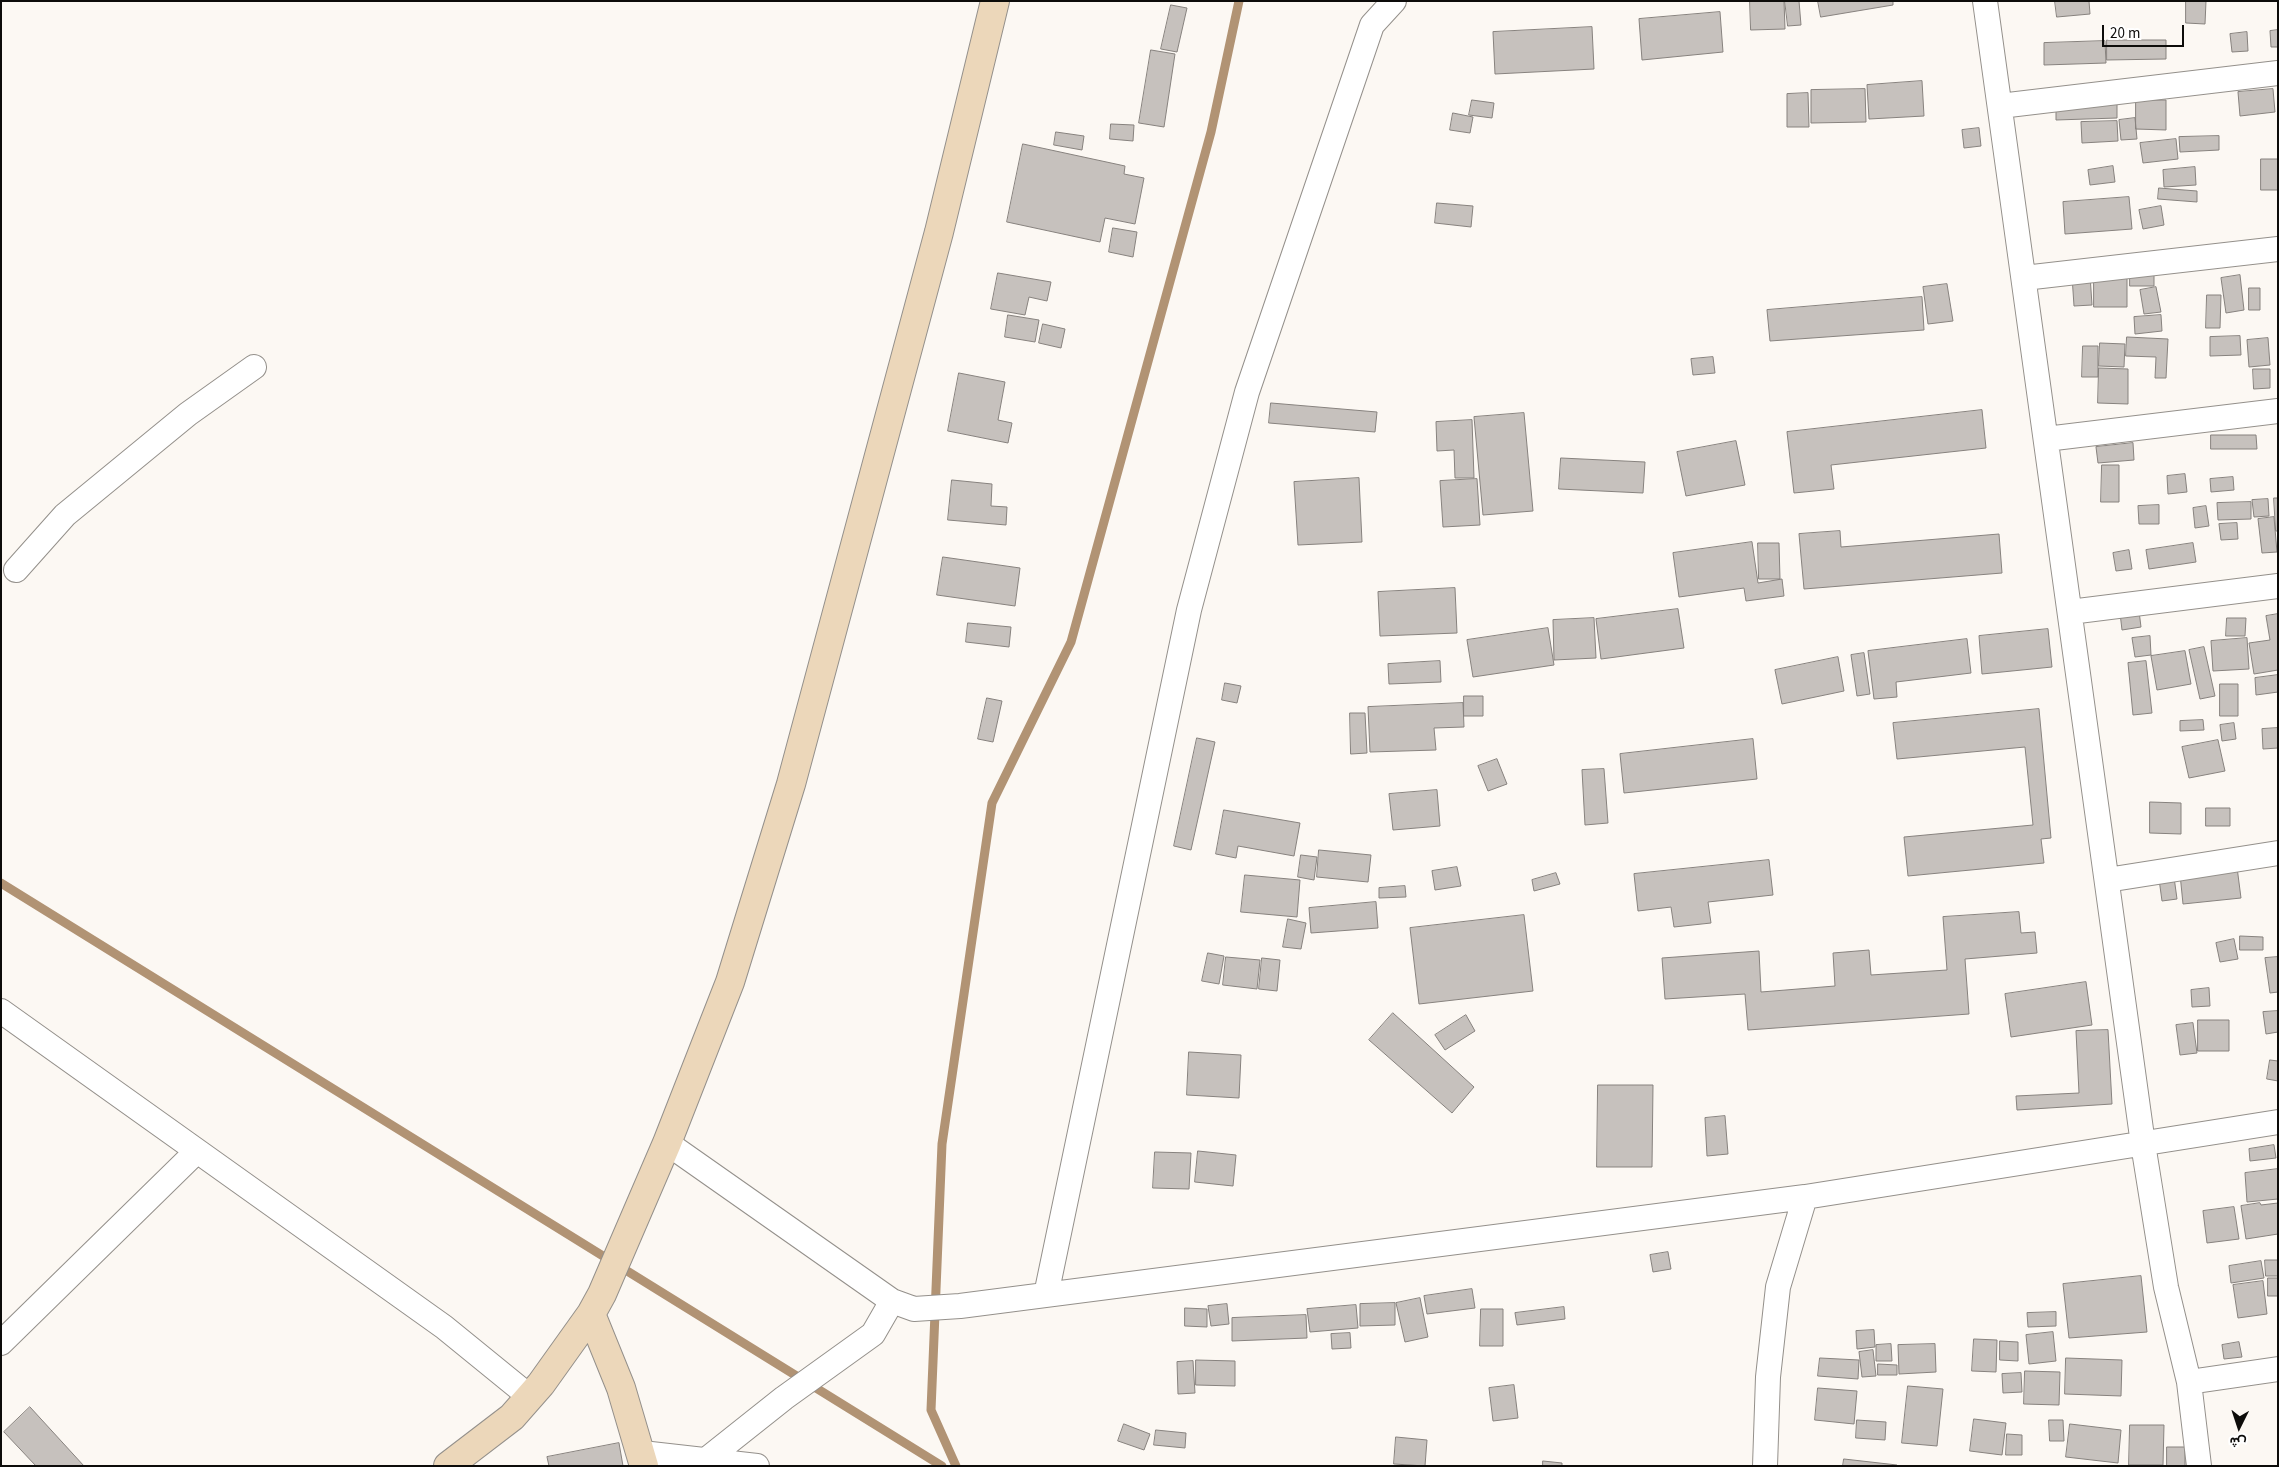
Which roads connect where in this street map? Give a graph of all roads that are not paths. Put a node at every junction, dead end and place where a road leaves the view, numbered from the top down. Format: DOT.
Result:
graph roads {
  1 [pos="995,1"];
  2 [pos="1394,1"];
  3 [pos="1985,1"];
  4 [pos="2278,73"];
  5 [pos="2000,106"];
  6 [pos="2278,249"];
  7 [pos="2024,278"];
  8 [pos="254,366"];
  9 [pos="2278,411"];
  10 [pos="2046,439"];
  11 [pos="16,570"];
  12 [pos="2278,586"];
  13 [pos="2070,612"];
  14 [pos="2278,853"];
  15 [pos="2107,880"];
  16 [pos="1,1011"];
  17 [pos="2278,1122"];
  18 [pos="666,1143"];
  19 [pos="2143,1144"];
  20 [pos="197,1151"];
  21 [pos="1805,1197"];
  22 [pos="1046,1295"];
  23 [pos="596,1304"];
  24 [pos="903,1305"];
  25 [pos="1,1342"];
  26 [pos="2278,1369"];
  27 [pos="2189,1382"];
  28 [pos="530,1397"];
  29 [pos="643,1459"];
  30 [pos="706,1460"];
  31 [pos="448,1466"];
  32 [pos="757,1466"];
  33 [pos="1765,1466"];
  34 [pos="2199,1466"];
  1 -- 18 [label="main road"];
  2 -- 22 [label="street"];
  3 -- 5 [label="street"];
  4 -- 5 [label="street"];
  5 -- 7 [label="street"];
  6 -- 7 [label="street"];
  7 -- 10 [label="street"];
  8 -- 11 [label="street"];
  9 -- 10 [label="street"];
  10 -- 13 [label="street"];
  12 -- 13 [label="street"];
  13 -- 15 [label="street"];
  14 -- 15 [label="street"];
  15 -- 19 [label="street"];
  16 -- 20 [label="street"];
  17 -- 19 [label="street"];
  18 -- 23 [label="main road"];
  18 -- 24 [label="street"];
  19 -- 21 [label="street"];
  19 -- 27 [label="street"];
  20 -- 25 [label="street"];
  20 -- 28 [label="street"];
  21 -- 22 [label="street"];
  21 -- 33 [label="street"];
  22 -- 24 [label="street"];
  23 -- 28 [label="main road"];
  23 -- 29 [label="main road"];
  24 -- 30 [label="street"];
  26 -- 27 [label="street"];
  27 -- 34 [label="street"];
  28 -- 31 [label="main road"];
  29 -- 30 [label="street"];
  30 -- 32 [label="street"];
}
